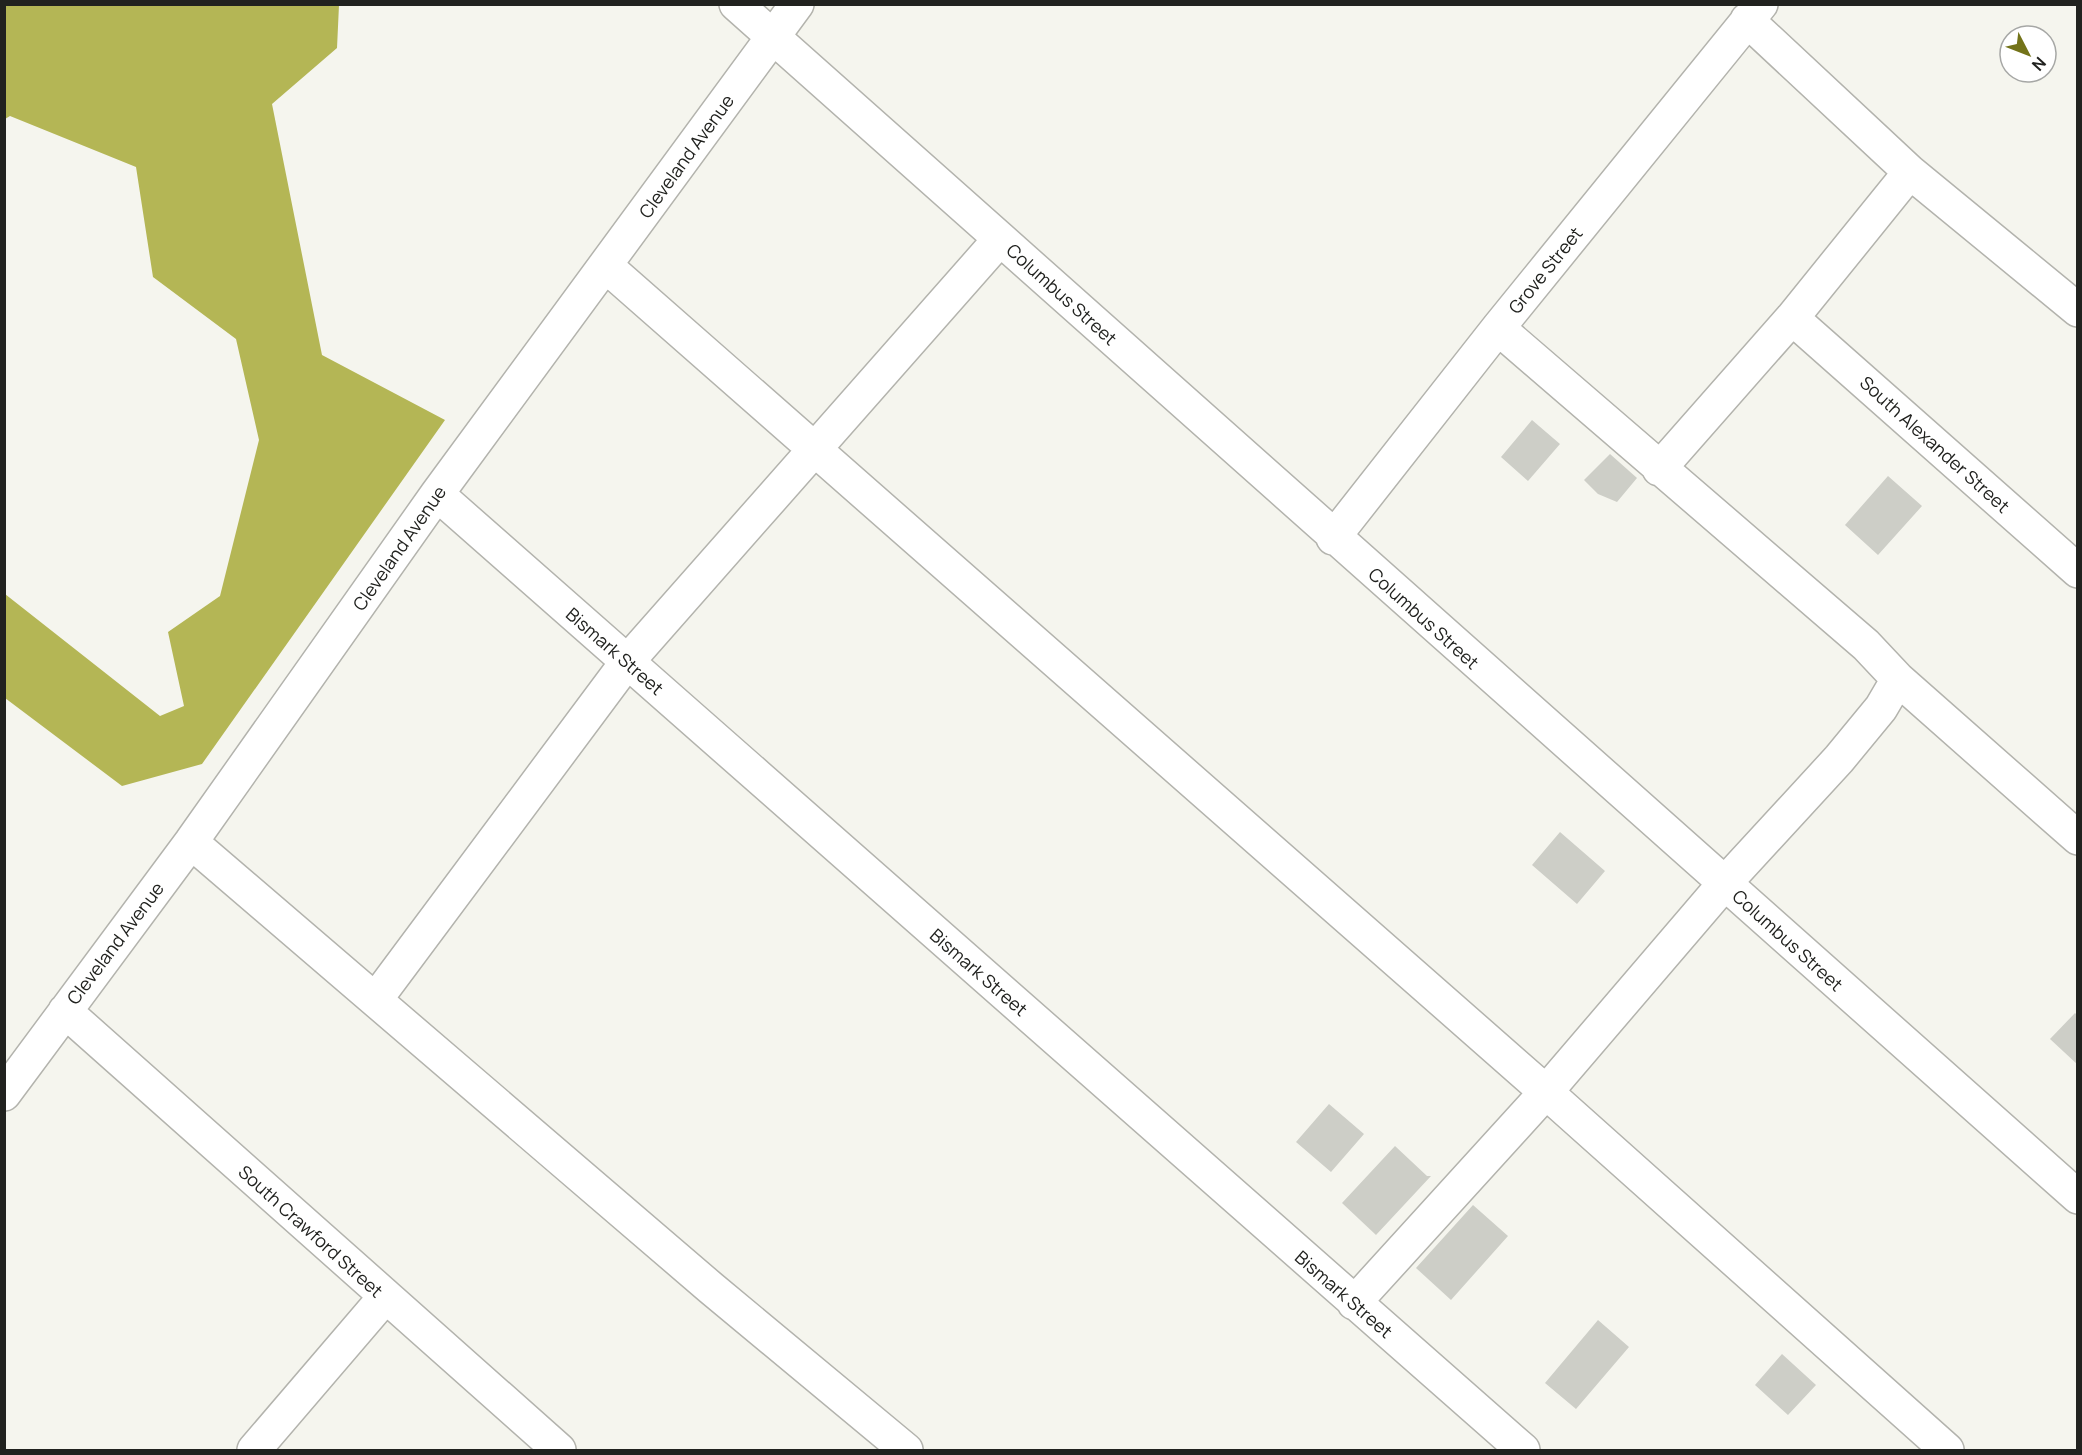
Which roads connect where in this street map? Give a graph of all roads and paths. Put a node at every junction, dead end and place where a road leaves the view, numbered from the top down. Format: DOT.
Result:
graph roads {
  1 [pos="736,4"];
  2 [pos="797,4"];
  3 [pos="1754,12"];
  4 [pos="774,36"];
  5 [pos="1910,172"];
  6 [pos="1000,239"];
  7 [pos="606,266"];
  8 [pos="2078,310"];
  9 [pos="1792,318"];
  10 [pos="1498,328"];
  11 [pos="814,451"];
  12 [pos="1659,469"];
  13 [pos="436,494"];
  14 [pos="1333,538"];
  15 [pos="2078,571"];
  16 [pos="627,662"];
  17 [pos="1898,679"];
  18 [pos="2078,838"];
  19 [pos="191,842"];
  20 [pos="1724,884"];
  21 [pos="376,999"];
  22 [pos="65,1011"];
  23 [pos="1546,1092"];
  24 [pos="4,1094"];
  25 [pos="2078,1197"];
  26 [pos="385,1297"];
  27 [pos="1354,1303"];
  28 [pos="254,1450"];
  29 [pos="559,1450"];
  30 [pos="906,1450"];
  31 [pos="1523,1450"];
  32 [pos="1947,1450"];
  1 -- 4 [label="street, Columbus Street"];
  2 -- 4 [label="street, Cleveland Avenue"];
  3 -- 5 [label="street"];
  3 -- 10 [label="street, Grove Street"];
  4 -- 6 [label="street, Columbus Street"];
  4 -- 7 [label="street, Cleveland Avenue"];
  5 -- 8 [label="street"];
  5 -- 9 [label="street"];
  6 -- 11 [label="street"];
  6 -- 14 [label="street, Columbus Street"];
  7 -- 11 [label="street"];
  7 -- 13 [label="street, Cleveland Avenue"];
  9 -- 12 [label="street"];
  9 -- 15 [label="street, South Alexander Street"];
  10 -- 12 [label="street"];
  10 -- 14 [label="street, Grove Street"];
  11 -- 16 [label="street"];
  11 -- 23 [label="street"];
  12 -- 17 [label="street"];
  13 -- 16 [label="street, Bismark Street"];
  13 -- 19 [label="street, Cleveland Avenue"];
  14 -- 20 [label="street, Columbus Street"];
  16 -- 21 [label="street"];
  16 -- 27 [label="street, Bismark Street"];
  17 -- 18 [label="street"];
  17 -- 20 [label="street"];
  19 -- 21 [label="street"];
  19 -- 22 [label="street, Cleveland Avenue"];
  20 -- 23 [label="street"];
  20 -- 25 [label="street, Columbus Street"];
  21 -- 30 [label="street"];
  22 -- 24 [label="street, Cleveland Avenue"];
  22 -- 26 [label="street, South Crawford Street"];
  23 -- 27 [label="street"];
  23 -- 32 [label="street"];
  26 -- 28 [label="street"];
  26 -- 29 [label="street, South Crawford Street"];
  27 -- 31 [label="street, Bismark Street"];
}
